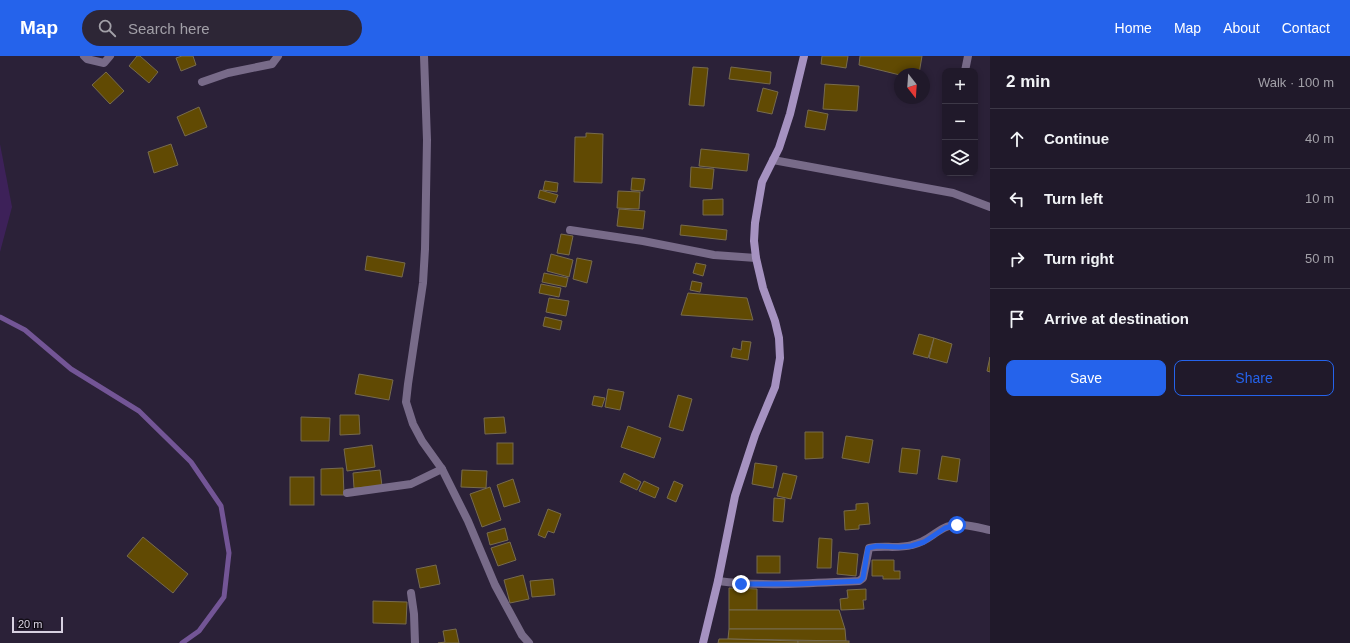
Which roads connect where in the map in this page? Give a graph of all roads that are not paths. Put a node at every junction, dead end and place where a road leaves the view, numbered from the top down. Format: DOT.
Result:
graph roads {
  1 [pos="84,56"];
  2 [pos="110,56"];
  3 [pos="278,56"];
  4 [pos="424,56"];
  5 [pos="804,56"];
  6 [pos="968,56"];
  7 [pos="966,68"];
  8 [pos="202,82"];
  9 [pos="773,160"];
  10 [pos="990,207"];
  11 [pos="570,230"];
  12 [pos="756,258"];
  13 [pos="442,469"];
  14 [pos="347,493"];
  15 [pos="990,530"];
  16 [pos="718,581"];
  17 [pos="411,593"];
  18 [pos="415,643"];
  19 [pos="529,643"];
  20 [pos="703,643"];
  1 -- 2 [label="street"];
  3 -- 8 [label="street"];
  4 -- 13 [label="street"];
  5 -- 9 [label="street"];
  6 -- 7 [label="street"];
  9 -- 10 [label="street"];
  9 -- 12 [label="street"];
  11 -- 12 [label="street"];
  12 -- 16 [label="street"];
  13 -- 14 [label="street"];
  13 -- 19 [label="street"];
  15 -- 16 [label="street"];
  16 -- 20 [label="street"];
  17 -- 18 [label="street"];
}
